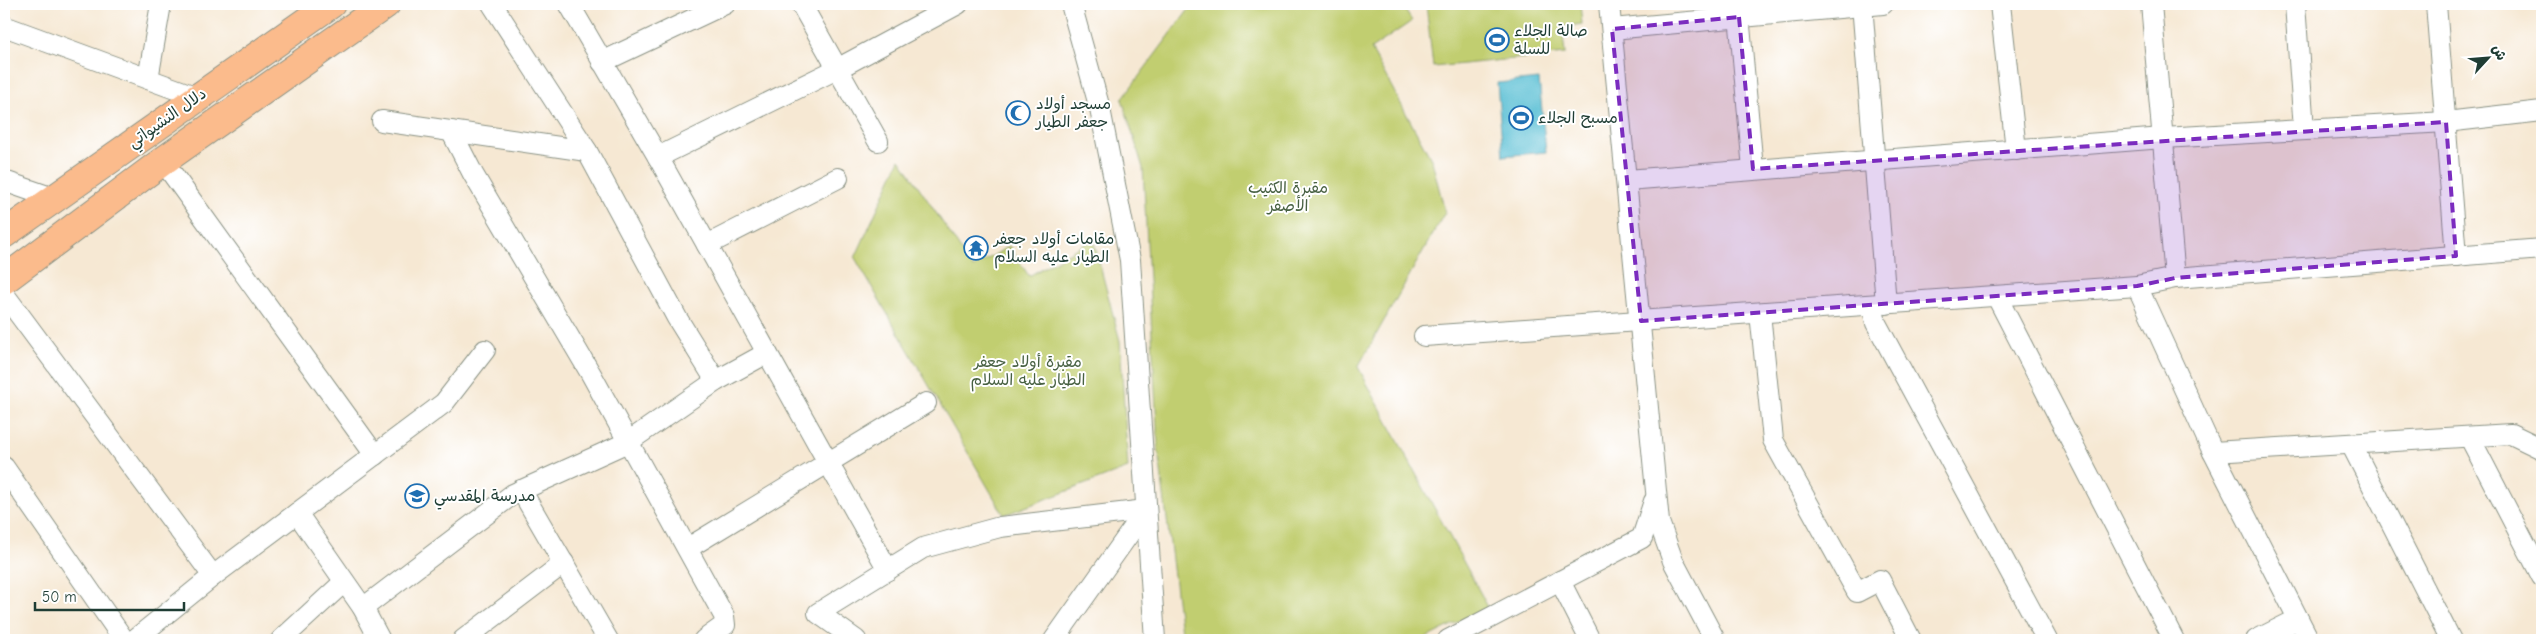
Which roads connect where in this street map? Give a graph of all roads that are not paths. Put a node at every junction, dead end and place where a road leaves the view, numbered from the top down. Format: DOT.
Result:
graph roads {
  1 [pos="161,4"];
  2 [pos="331,4"];
  3 [pos="386,4"];
  4 [pos="492,4"];
  5 [pos="569,4"];
  6 [pos="725,4"];
  7 [pos="801,4"];
  8 [pos="958,4"];
  9 [pos="1071,4"];
  10 [pos="1609,4"];
  11 [pos="1883,4"];
  12 [pos="2000,4"];
  13 [pos="2150,4"];
  14 [pos="2295,4"];
  15 [pos="2436,4"];
  16 [pos="1862,5"];
  17 [pos="1739,10"];
  18 [pos="4,26"];
  19 [pos="1612,29"];
  20 [pos="602,62"];
  21 [pos="837,69"];
  22 [pos="148,79"];
  23 [pos="197,97"];
  24 [pos="2542,111"];
  25 [pos="382,121"];
  26 [pos="2446,122"];
  27 [pos="2304,130"];
  28 [pos="451,131"];
  29 [pos="2163,138"];
  30 [pos="878,141"];
  31 [pos="2016,150"];
  32 [pos="587,151"];
  33 [pos="658,157"];
  34 [pos="163,161"];
  35 [pos="1875,162"];
  36 [pos="1753,169"];
  37 [pos="838,178"];
  38 [pos="1627,180"];
  39 [pos="4,181"];
  40 [pos="53,198"];
  41 [pos="4,234"];
  42 [pos="707,245"];
  43 [pos="2542,249"];
  44 [pos="2456,256"];
  45 [pos="2175,278"];
  46 [pos="4,280"];
  47 [pos="2137,286"];
  48 [pos="4,294"];
  49 [pos="1997,296"];
  50 [pos="1879,305"];
  51 [pos="1760,313"];
  52 [pos="1641,321"];
  53 [pos="1424,336"];
  54 [pos="485,350"];
  55 [pos="767,354"];
  56 [pos="716,382"];
  57 [pos="926,403"];
  58 [pos="2470,438"];
  59 [pos="628,442"];
  60 [pos="2351,444"];
  61 [pos="2542,450"];
  62 [pos="2213,452"];
  63 [pos="375,455"];
  64 [pos="828,464"];
  65 [pos="4,467"];
  66 [pos="521,490"];
  67 [pos="1656,492"];
  68 [pos="1146,510"];
  69 [pos="297,513"];
  70 [pos="688,548"];
  71 [pos="564,563"];
  72 [pos="888,570"];
  73 [pos="214,576"];
  74 [pos="2542,578"];
  75 [pos="1560,581"];
  76 [pos="344,582"];
  77 [pos="363,608"];
  78 [pos="2298,619"];
  79 [pos="124,640"];
  80 [pos="134,640"];
  81 [pos="280,640"];
  82 [pos="380,640"];
  83 [pos="463,640"];
  84 [pos="608,640"];
  85 [pos="704,640"];
  86 [pos="856,640"];
  87 [pos="1054,640"];
  88 [pos="1155,640"];
  89 [pos="1448,640"];
  90 [pos="1590,640"];
  91 [pos="1715,640"];
  92 [pos="1911,640"];
  93 [pos="2047,640"];
  94 [pos="2174,640"];
  95 [pos="2256,640"];
  96 [pos="2308,640"];
  97 [pos="2451,640"];
  1 -- 22 [label="street"];
  2 -- 23 [label="main road, دلال النشيواتي"];
  3 -- 34 [label="main road"];
  4 -- 32 [label="street"];
  5 -- 20 [label="street"];
  6 -- 20 [label="street"];
  7 -- 21 [label="street"];
  8 -- 21 [label="street"];
  9 -- 68 [label="street"];
  10 -- 19 [label="street"];
  11 -- 16 [label="street"];
  12 -- 31 [label="street"];
  13 -- 29 [label="street"];
  14 -- 27 [label="street"];
  15 -- 26 [label="street"];
  16 -- 17 [label="street"];
  16 -- 35 [label="street"];
  17 -- 19 [label="street"];
  17 -- 36 [label="street"];
  18 -- 22 [label="street"];
  19 -- 38 [label="street"];
  20 -- 33 [label="street"];
  21 -- 30 [label="street"];
  21 -- 33 [label="street"];
  22 -- 23 [label="street"];
  23 -- 40 [label="main road, دلال النشيواتي"];
  24 -- 26 [label="street"];
  25 -- 28 [label="street"];
  26 -- 27 [label="street"];
  26 -- 44 [label="street"];
  27 -- 29 [label="street"];
  28 -- 32 [label="street"];
  28 -- 59 [label="street"];
  29 -- 31 [label="street"];
  29 -- 45 [label="street"];
  31 -- 35 [label="street"];
  32 -- 56 [label="street"];
  33 -- 42 [label="street"];
  34 -- 46 [label="main road"];
  34 -- 63 [label="street"];
  35 -- 36 [label="street"];
  35 -- 50 [label="street"];
  36 -- 38 [label="street"];
  37 -- 42 [label="street"];
  38 -- 52 [label="street"];
  39 -- 40 [label="street"];
  40 -- 41 [label="main road, دلال النشيواتي"];
  42 -- 55 [label="street"];
  43 -- 44 [label="street"];
  44 -- 45 [label="street"];
  45 -- 47 [label="street"];
  47 -- 49 [label="street"];
  47 -- 62 [label="street"];
  48 -- 73 [label="street"];
  49 -- 50 [label="street"];
  49 -- 94 [label="street"];
  50 -- 51 [label="street"];
  50 -- 93 [label="street"];
  51 -- 52 [label="street"];
  51 -- 92 [label="street"];
  52 -- 53 [label="street"];
  52 -- 67 [label="street"];
  54 -- 63 [label="street"];
  55 -- 56 [label="street"];
  55 -- 64 [label="street"];
  56 -- 59 [label="street"];
  57 -- 64 [label="street"];
  58 -- 60 [label="street"];
  58 -- 61 [label="street"];
  58 -- 74 [label="street"];
  59 -- 66 [label="street"];
  59 -- 70 [label="street"];
  60 -- 62 [label="street"];
  60 -- 97 [label="street"];
  62 -- 78 [label="street"];
  63 -- 69 [label="street"];
  64 -- 70 [label="street"];
  64 -- 72 [label="street"];
  65 -- 79 [label="street"];
  66 -- 71 [label="street"];
  66 -- 77 [label="street"];
  67 -- 75 [label="street"];
  67 -- 91 [label="street"];
  68 -- 72 [label="street"];
  68 -- 87 [label="street"];
  68 -- 88 [label="street"];
  69 -- 73 [label="street"];
  69 -- 76 [label="street"];
  70 -- 85 [label="street"];
  71 -- 83 [label="street"];
  71 -- 84 [label="street"];
  72 -- 86 [label="street"];
  73 -- 80 [label="street"];
  75 -- 89 [label="street"];
  75 -- 90 [label="street"];
  76 -- 77 [label="street"];
  76 -- 81 [label="street"];
  77 -- 82 [label="street"];
  78 -- 95 [label="street"];
  78 -- 96 [label="street"];
}
